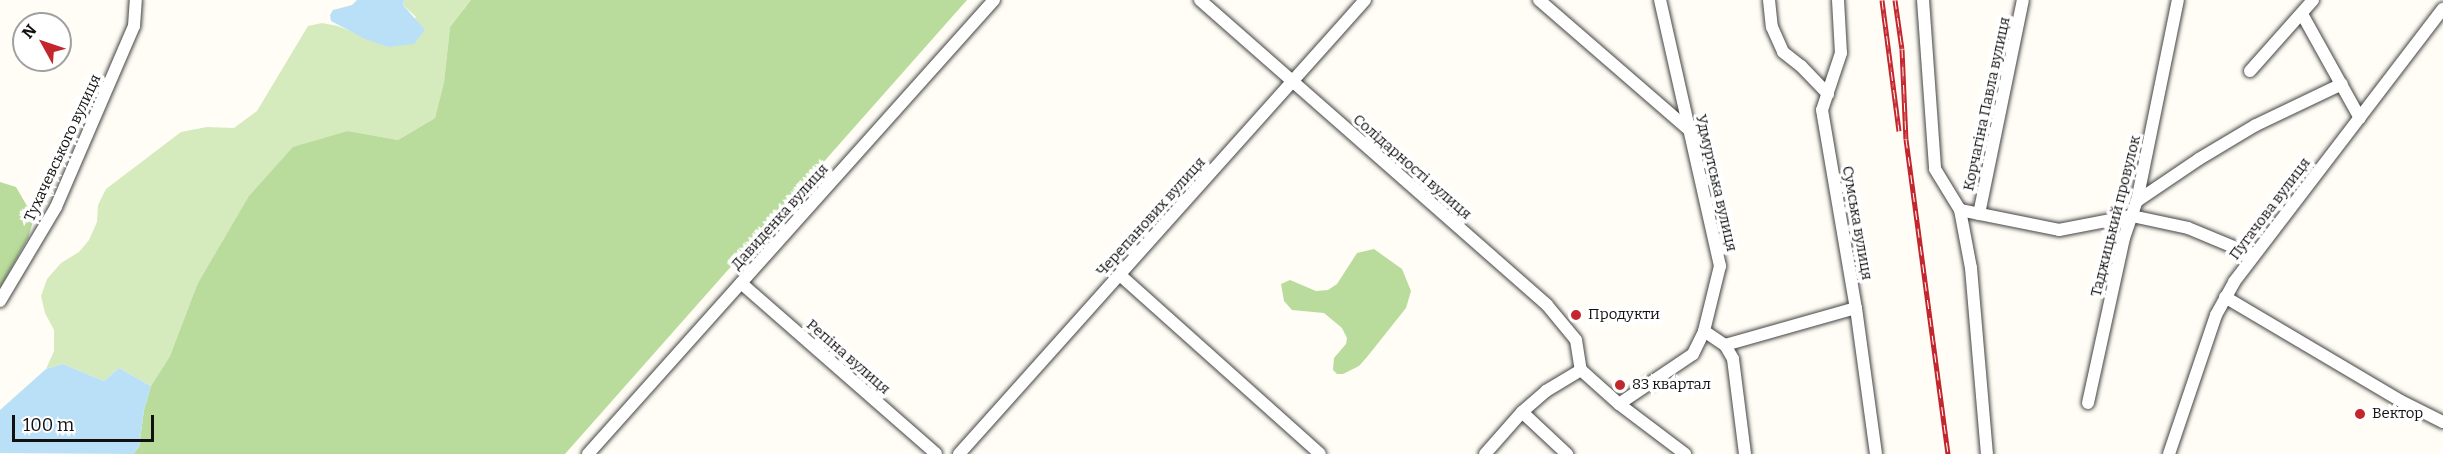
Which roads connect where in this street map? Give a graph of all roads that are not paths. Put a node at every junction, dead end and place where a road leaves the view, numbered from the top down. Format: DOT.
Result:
graph roads {
  1 [pos="136,0"];
  2 [pos="994,0"];
  3 [pos="1200,0"];
  4 [pos="1365,0"];
  5 [pos="1539,0"];
  6 [pos="1660,0"];
  7 [pos="1769,0"];
  8 [pos="1838,0"];
  9 [pos="1923,0"];
  10 [pos="2023,0"];
  11 [pos="2178,0"];
  12 [pos="2313,0"];
  13 [pos="2443,9"];
  14 [pos="2302,14"];
  15 [pos="2250,71"];
  16 [pos="1292,82"];
  17 [pos="2342,84"];
  18 [pos="1828,94"];
  19 [pos="2360,118"];
  20 [pos="1687,128"];
  21 [pos="2138,201"];
  22 [pos="1960,210"];
  23 [pos="1980,214"];
  24 [pos="2132,216"];
  25 [pos="2253,255"];
  26 [pos="1120,275"];
  27 [pos="741,284"];
  28 [pos="2225,297"];
  29 [pos="0,301"];
  30 [pos="1856,308"];
  31 [pos="1704,331"];
  32 [pos="1725,345"];
  33 [pos="1581,370"];
  34 [pos="2088,403"];
  35 [pos="1619,404"];
  36 [pos="1522,412"];
  37 [pos="2443,422"];
  38 [pos="588,454"];
  39 [pos="936,454"];
  40 [pos="959,454"];
  41 [pos="1320,454"];
  42 [pos="1485,454"];
  43 [pos="1567,454"];
  44 [pos="1685,454"];
  45 [pos="1745,454"];
  46 [pos="1876,454"];
  47 [pos="1987,454"];
  48 [pos="2169,454"];
  1 -- 29 [label="street, Тухачевського вулиця"];
  2 -- 27 [label="street, Давиденка вулиця"];
  3 -- 16 [label="street, Солідарності вулиця"];
  4 -- 16 [label="street, Черепанових вулиця"];
  5 -- 20 [label="street"];
  6 -- 20 [label="street, Удмуртська вулиця"];
  7 -- 18 [label="street"];
  8 -- 18 [label="street, Сумська вулиця"];
  9 -- 22 [label="street"];
  10 -- 23 [label="street, Корчагіна Павла вулиця"];
  11 -- 21 [label="street, Таджицький провулок"];
  12 -- 14 [label="street"];
  13 -- 19 [label="street, Пугачова вулиця"];
  14 -- 15 [label="street"];
  14 -- 17 [label="street"];
  16 -- 26 [label="street, Черепанових вулиця"];
  16 -- 33 [label="street, Солідарності вулиця"];
  17 -- 19 [label="street"];
  17 -- 21 [label="street"];
  18 -- 30 [label="street, Сумська вулиця"];
  19 -- 25 [label="street, Пугачова вулиця"];
  20 -- 31 [label="street, Удмуртська вулиця"];
  21 -- 24 [label="street, Таджицький провулок"];
  22 -- 23 [label="street"];
  22 -- 47 [label="street"];
  23 -- 24 [label="street"];
  24 -- 25 [label="street"];
  24 -- 34 [label="street, Таджицький провулок"];
  25 -- 28 [label="street, Пугачова вулиця"];
  26 -- 40 [label="street, Черепанових вулиця"];
  26 -- 41 [label="street"];
  27 -- 38 [label="street, Давиденка вулиця"];
  27 -- 39 [label="street, Репiна вулиця"];
  28 -- 37 [label="street"];
  28 -- 48 [label="street, Пугачова вулиця"];
  30 -- 32 [label="street"];
  30 -- 46 [label="street, Сумська вулиця"];
  31 -- 32 [label="street"];
  31 -- 35 [label="street, Удмуртська вулиця"];
  32 -- 45 [label="street"];
  33 -- 35 [label="street"];
  33 -- 36 [label="street"];
  35 -- 44 [label="street"];
  36 -- 42 [label="street"];
  36 -- 43 [label="street"];
}
